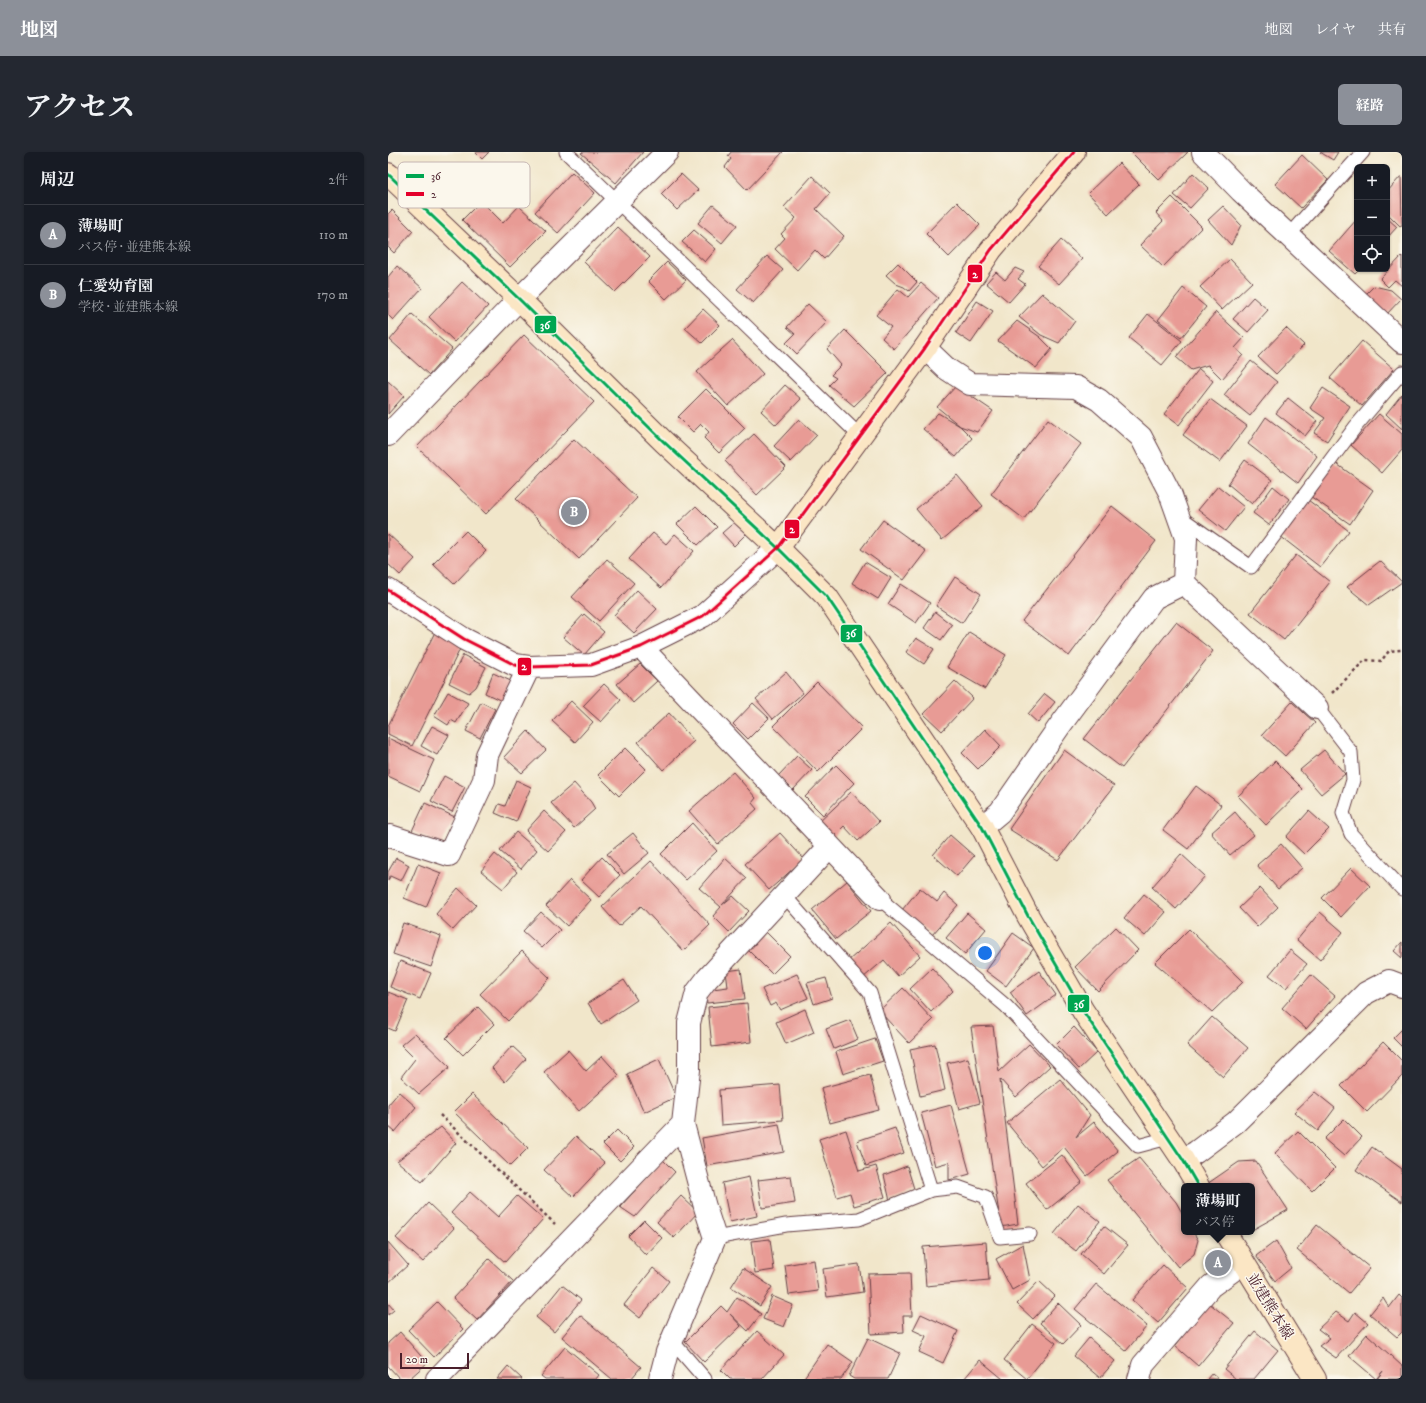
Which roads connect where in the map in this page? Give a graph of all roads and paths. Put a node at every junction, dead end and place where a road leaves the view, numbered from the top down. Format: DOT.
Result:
graph roads {
  1 [pos="566,152"];
  2 [pos="667,152"];
  3 [pos="1074,152"];
  4 [pos="1204,152"];
  5 [pos="1363,152"];
  6 [pos="388,174"];
  7 [pos="398,184"];
  8 [pos="618,202"];
  9 [pos="423,208"];
  10 [pos="1289,235"];
  11 [pos="519,300"];
  12 [pos="1402,342"];
  13 [pos="925,348"];
  14 [pos="1402,372"];
  15 [pos="388,434"];
  16 [pos="860,436"];
  17 [pos="1178,516"];
  18 [pos="778,548"];
  19 [pos="1184,583"];
  20 [pos="388,590"];
  21 [pos="641,647"];
  22 [pos="1402,650"];
  23 [pos="529,667"];
  24 [pos="1317,708"];
  25 [pos="982,827"];
  26 [pos="390,836"];
  27 [pos="829,846"];
  28 [pos="1402,889"];
  29 [pos="783,894"];
  30 [pos="880,899"];
  31 [pos="1402,986"];
  32 [pos="440,1115"];
  33 [pos="683,1124"];
  34 [pos="1168,1138"];
  35 [pos="1183,1160"];
  36 [pos="1196,1183"];
  37 [pos="931,1190"];
  38 [pos="1030,1234"];
  39 [pos="1227,1235"];
  40 [pos="715,1238"];
  41 [pos="571,1239"];
  42 [pos="1243,1262"];
  43 [pos="672,1341"];
  44 [pos="437,1379"];
  45 [pos="660,1379"];
  46 [pos="705,1379"];
  47 [pos="1139,1379"];
  48 [pos="1315,1379"];
  1 -- 8 [label="lane"];
  2 -- 8 [label="street"];
  3 -- 13 [label="main road"];
  4 -- 10 [label="street"];
  5 -- 10 [label="lane"];
  6 -- 7 [label="main road"];
  8 -- 11 [label="street"];
  8 -- 16 [label="lane"];
  9 -- 11 [label="main road"];
  10 -- 12 [label="street"];
  11 -- 15 [label="street"];
  11 -- 18 [label="main road"];
  13 -- 16 [label="main road"];
  13 -- 17 [label="street"];
  14 -- 17 [label="lane"];
  16 -- 18 [label="main road"];
  17 -- 19 [label="street"];
  18 -- 21 [label="street"];
  18 -- 25 [label="main road"];
  19 -- 24 [label="street"];
  19 -- 25 [label="street"];
  20 -- 23 [label="street"];
  21 -- 23 [label="street"];
  21 -- 27 [label="street"];
  22 -- 24 [label="path"];
  23 -- 26 [label="street"];
  24 -- 28 [label="lane"];
  25 -- 34 [label="main road"];
  27 -- 29 [label="street"];
  27 -- 30 [label="street"];
  29 -- 33 [label="street"];
  29 -- 37 [label="lane"];
  30 -- 34 [label="lane"];
  31 -- 35 [label="street"];
  32 -- 41 [label="path"];
  33 -- 40 [label="street"];
  33 -- 41 [label="street"];
  34 -- 35 [label="main road"];
  35 -- 36 [label="main road"];
  37 -- 38 [label="lane"];
  37 -- 40 [label="lane"];
  39 -- 42 [label="main road, 並建熊本線"];
  40 -- 43 [label="street"];
  41 -- 44 [label="street"];
  42 -- 47 [label="street"];
  42 -- 48 [label="main road, 並建熊本線"];
  43 -- 45 [label="street"];
  43 -- 46 [label="lane"];
}
